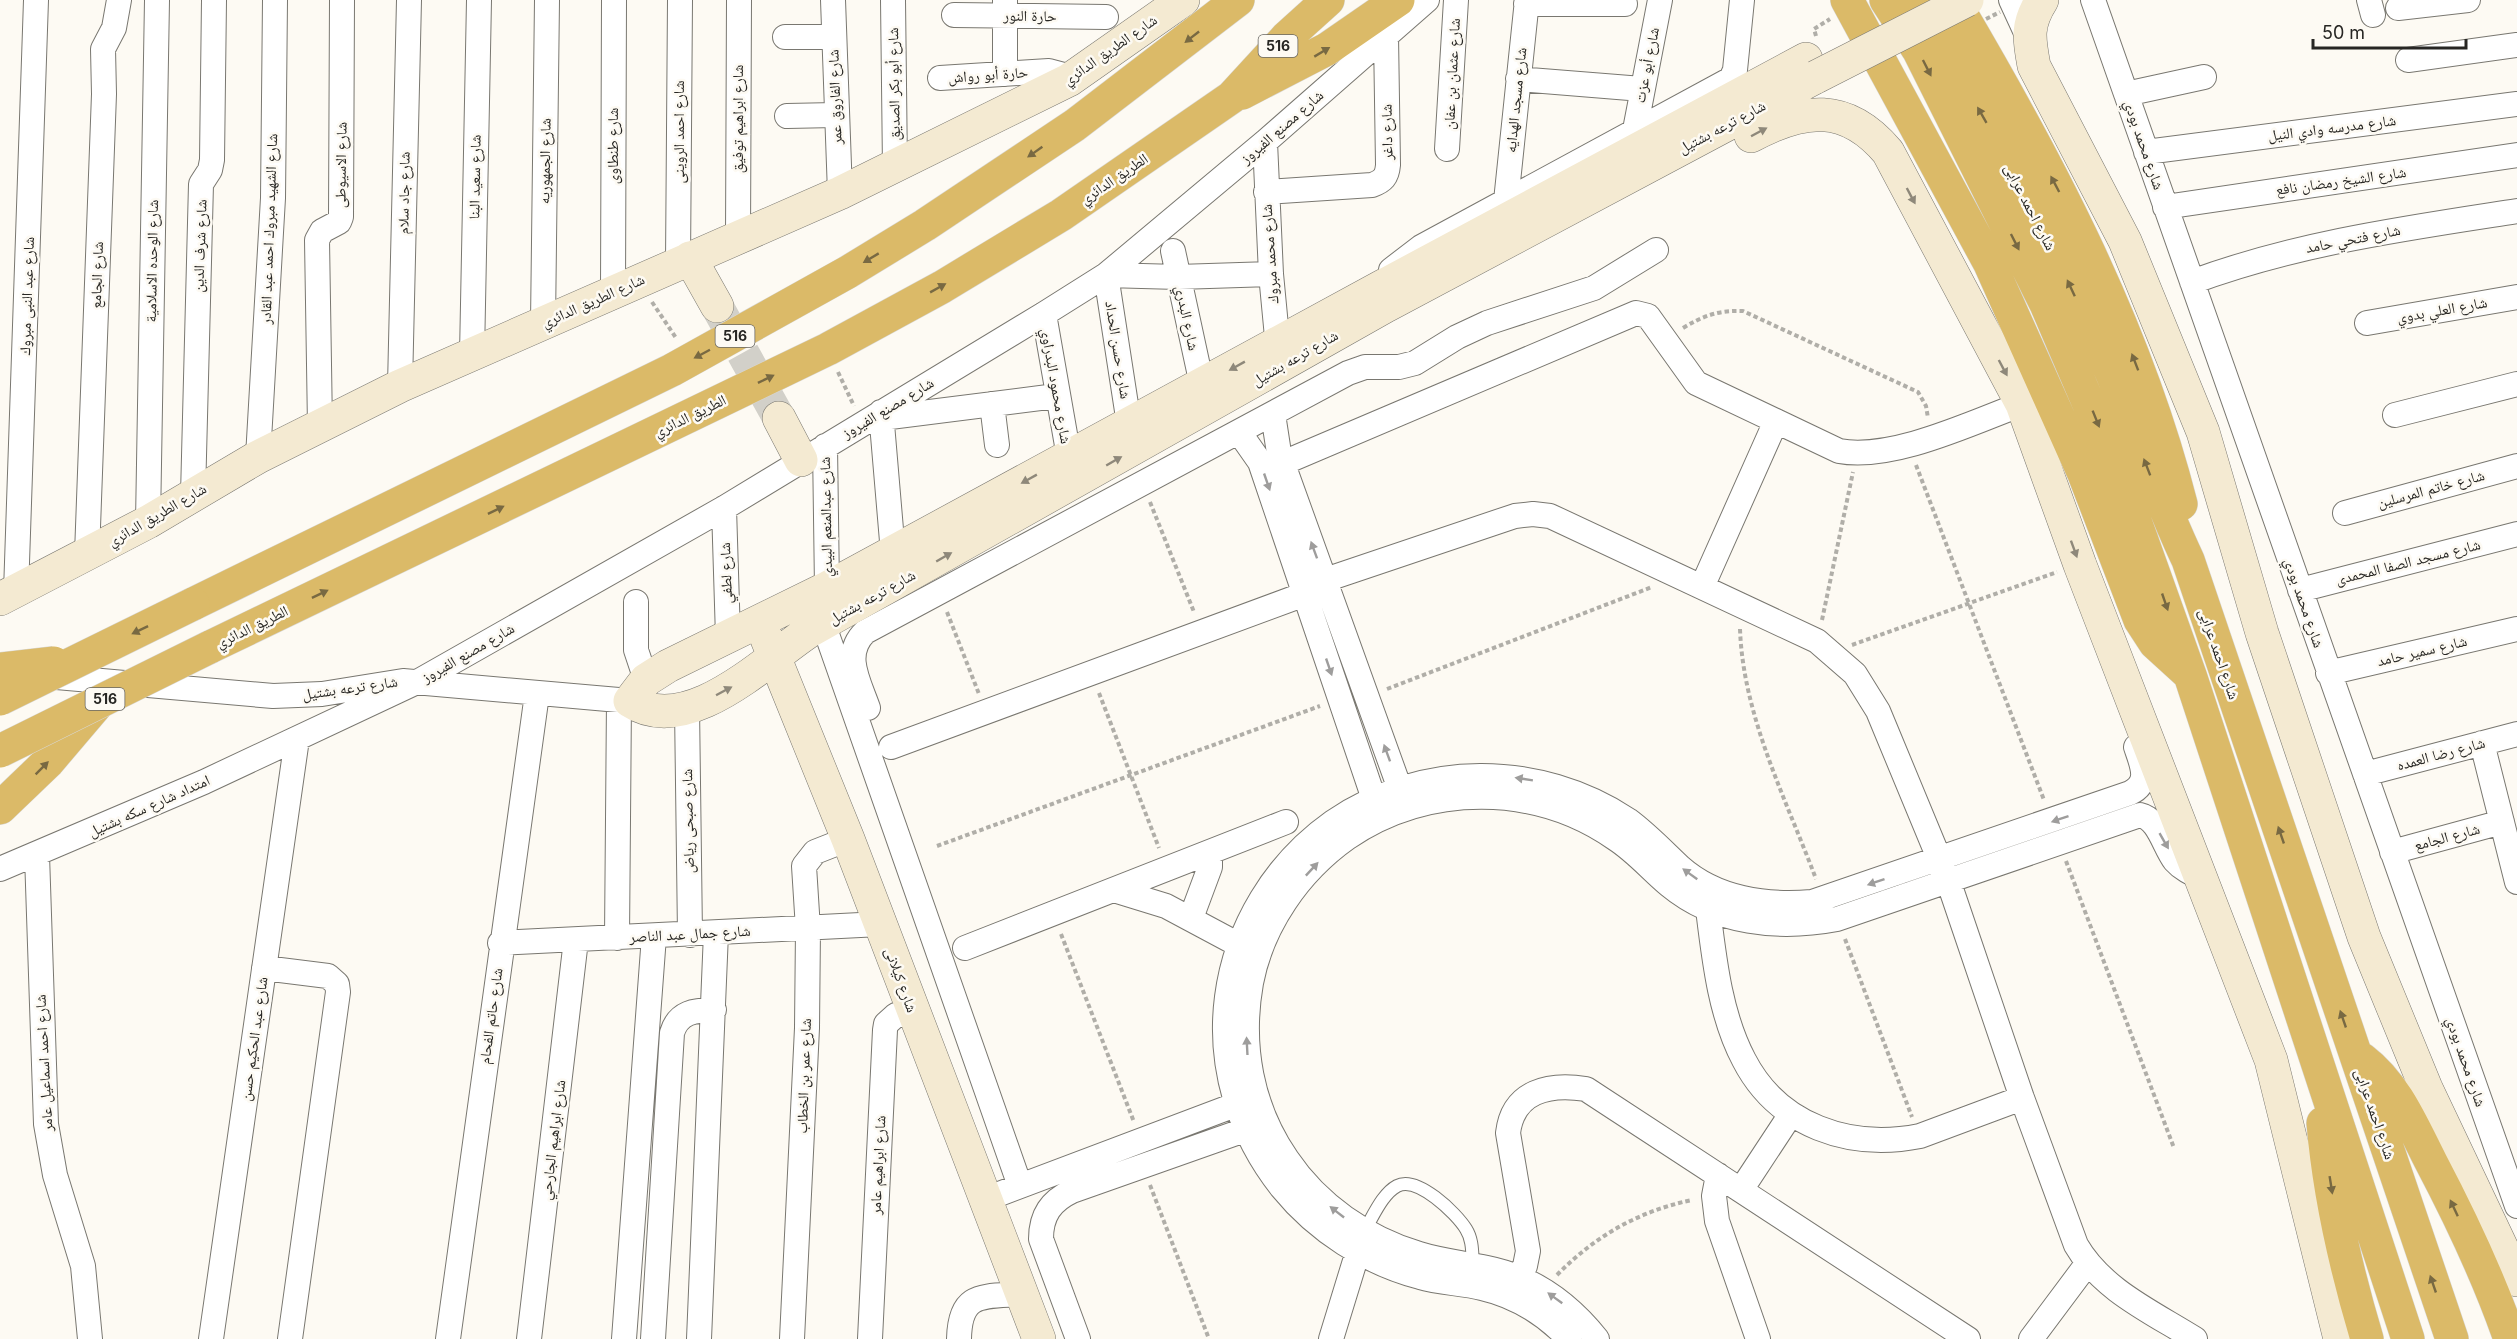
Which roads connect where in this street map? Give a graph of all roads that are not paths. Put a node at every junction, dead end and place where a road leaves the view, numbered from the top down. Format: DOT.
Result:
graph roads {
  1 [pos="36,0"];
  2 [pos="118,0"];
  3 [pos="157,0"];
  4 [pos="214,0"];
  5 [pos="275,0"];
  6 [pos="342,0"];
  7 [pos="409,0"];
  8 [pos="479,0"];
  9 [pos="547,0"];
  10 [pos="614,0"];
  11 [pos="680,0"];
  12 [pos="739,0"];
  13 [pos="833,0"];
  14 [pos="893,0"];
  15 [pos="1328,0"];
  16 [pos="1398,0"];
  17 [pos="1426,0"];
  18 [pos="1456,0"];
  19 [pos="1660,0"];
  20 [pos="1742,0"];
  21 [pos="1847,0"];
  22 [pos="1886,0"];
  23 [pos="1914,0"];
  24 [pos="1928,0"];
  25 [pos="1953,0"];
  26 [pos="1967,0"];
  27 [pos="2011,0"];
  28 [pos="2042,0"];
  29 [pos="2093,0"];
  30 [pos="2468,0"];
  31 [pos="1180,1"];
  32 [pos="1526,2"];
  33 [pos="1625,4"];
  34 [pos="1229,5"];
  35 [pos="1005,8"];
  36 [pos="1106,8"];
  37 [pos="2398,8"];
  38 [pos="954,15"];
  39 [pos="1386,36"];
  40 [pos="784,37"];
  41 [pos="834,37"];
  42 [pos="2028,37"];
  43 [pos="2517,45"];
  44 [pos="1106,53"];
  45 [pos="2408,60"];
  46 [pos="1811,68"];
  47 [pos="1005,74"];
  48 [pos="2204,77"];
  49 [pos="940,78"];
  50 [pos="1518,79"];
  51 [pos="1070,81"];
  52 [pos="1642,89"];
  53 [pos="2126,94"];
  54 [pos="1232,97"];
  55 [pos="2517,104"];
  56 [pos="835,115"];
  57 [pos="787,116"];
  58 [pos="1635,130"];
  59 [pos="1265,142"];
  60 [pos="1447,149"];
  61 [pos="2146,152"];
  62 [pos="2517,155"];
  63 [pos="895,168"];
  64 [pos="1266,192"];
  65 [pos="840,193"];
  66 [pos="1506,201"];
  67 [pos="2165,207"];
  68 [pos="2517,212"];
  69 [pos="738,237"];
  70 [pos="1656,250"];
  71 [pos="1173,251"];
  72 [pos="684,260"];
  73 [pos="1270,274"];
  74 [pos="1106,275"];
  75 [pos="1178,277"];
  76 [pos="2192,282"];
  77 [pos="613,292"];
  78 [pos="1383,297"];
  79 [pos="2517,297"];
  80 [pos="717,306"];
  81 [pos="1044,314"];
  82 [pos="543,323"];
  83 [pos="2367,323"];
  84 [pos="1279,354"];
  85 [pos="472,355"];
  86 [pos="2517,384"];
  87 [pos="1202,385"];
  88 [pos="400,386"];
  89 [pos="1056,396"];
  90 [pos="992,404"];
  91 [pos="2022,404"];
  92 [pos="1273,414"];
  93 [pos="882,415"];
  94 [pos="2395,415"];
  95 [pos="779,418"];
  96 [pos="1776,421"];
  97 [pos="1129,424"];
  98 [pos="320,426"];
  99 [pos="1239,432"];
  100 [pos="997,446"];
  101 [pos="813,453"];
  102 [pos="258,457"];
  103 [pos="1069,457"];
  104 [pos="1283,463"];
  105 [pos="2517,466"];
  106 [pos="193,495"];
  107 [pos="724,508"];
  108 [pos="2345,513"];
  109 [pos="148,522"];
  110 [pos="2517,534"];
  111 [pos="893,553"];
  112 [pos="87,554"];
  113 [pos="2188,560"];
  114 [pos="1325,580"];
  115 [pos="1702,587"];
  116 [pos="827,588"];
  117 [pos="2300,590"];
  118 [pos="1305,594"];
  119 [pos="8,596"];
  120 [pos="636,602"];
  121 [pos="760,622"];
  122 [pos="823,623"];
  123 [pos="2517,629"];
  124 [pos="728,637"];
  125 [pos="775,656"];
  126 [pos="77,661"];
  127 [pos="0,664"];
  128 [pos="2119,668"];
  129 [pos="0,669"];
  130 [pos="2328,673"];
  131 [pos="2190,675"];
  132 [pos="419,681"];
  133 [pos="537,694"];
  134 [pos="632,694"];
  135 [pos="0,699"];
  136 [pos="99,702"];
  137 [pos="687,707"];
  138 [pos="868,708"];
  139 [pos="2517,734"];
  140 [pos="297,739"];
  141 [pos="2482,743"];
  142 [pos="891,747"];
  143 [pos="0,751"];
  144 [pos="2365,774"];
  145 [pos="1403,798"];
  146 [pos="0,808"];
  147 [pos="1377,808"];
  148 [pos="1286,822"];
  149 [pos="2502,822"];
  150 [pos="2055,832"];
  151 [pos="848,839"];
  152 [pos="1210,852"];
  153 [pos="2392,852"];
  154 [pos="37,855"];
  155 [pos="0,869"];
  156 [pos="1944,871"];
  157 [pos="2200,877"];
  158 [pos="2517,882"];
  159 [pos="1114,890"];
  160 [pos="1707,909"];
  161 [pos="1831,909"];
  162 [pos="1191,918"];
  163 [pos="880,924"];
  164 [pos="808,928"];
  165 [pos="716,933"];
  166 [pos="690,935"];
  167 [pos="654,936"];
  168 [pos="617,938"];
  169 [pos="576,940"];
  170 [pos="500,944"];
  171 [pos="1239,945"];
  172 [pos="965,948"];
  173 [pos="264,968"];
  174 [pos="714,1010"];
  175 [pos="914,1015"];
  176 [pos="2355,1054"];
  177 [pos="2319,1064"];
  178 [pos="2022,1098"];
  179 [pos="1246,1101"];
  180 [pos="1791,1114"];
  181 [pos="1256,1126"];
  182 [pos="2509,1156"];
  183 [pos="1020,1186"];
  184 [pos="1716,1186"];
  185 [pos="1741,1190"];
  186 [pos="986,1199"];
  187 [pos="2517,1206"];
  188 [pos="1361,1241"];
  189 [pos="2087,1264"];
  190 [pos="1473,1265"];
  191 [pos="1518,1277"];
  192 [pos="2517,1280"];
  193 [pos="1023,1294"];
  194 [pos="90,1339"];
  195 [pos="211,1339"];
  196 [pos="290,1339"];
  197 [pos="448,1339"];
  198 [pos="529,1339"];
  199 [pos="624,1339"];
  200 [pos="653,1339"];
  201 [pos="699,1339"];
  202 [pos="792,1339"];
  203 [pos="870,1339"];
  204 [pos="959,1339"];
  205 [pos="1039,1339"];
  206 [pos="1077,1339"];
  207 [pos="1331,1339"];
  208 [pos="1569,1339"];
  209 [pos="1597,1339"];
  210 [pos="1758,1339"];
  211 [pos="1968,1339"];
  212 [pos="2031,1339"];
  213 [pos="2195,1339"];
  214 [pos="2340,1339"];
  215 [pos="2367,1339"];
  216 [pos="2408,1339"];
  217 [pos="2452,1339"];
  218 [pos="2510,1339"];
  1 -- 119 [label="street, شارع عبد النبى مبروك"];
  2 -- 112 [label="street, شارع الجامع"];
  3 -- 109 [label="street, شارع الوحده الاسلامية"];
  4 -- 106 [label="street, شارع شرف الدين"];
  5 -- 102 [label="street, شارع الشهيد مبروك احمد عبد القادر"];
  6 -- 98 [label="street, شارع الاسيوطى"];
  7 -- 88 [label="street, شارع جاد سلام"];
  8 -- 85 [label="street, شارع سعيد البنا"];
  9 -- 82 [label="street, شارع الجمهوريه"];
  10 -- 77 [label="street, شارع طنطاوى"];
  11 -- 72 [label="street, شارع احمد الروينى"];
  12 -- 69 [label="street, شارع ابراهيم توفيق"];
  13 -- 41 [label="street, شارع الفاروق عمر"];
  14 -- 63 [label="street, شارع أبو بكر الصديق"];
  15 -- 54 [label="highway, الطريق الدائري / 516"];
  54 -- 16 [label="highway, one-way"];
  17 -- 39 [label="street, شارع مصنع الفيروز"];
  18 -- 60 [label="street, شارع عثمان بن عفان"];
  19 -- 52 [label="street, شارع أبو عزت"];
  20 -- 58 [label="street, شارع ترعه بشتيل"];
  21 -- 131 [label="highway"];
  22 -- 131 [label="highway, شارع احمد عرابى, one-way"];
  113 -- 23 [label="highway, شارع احمد عرابى, one-way"];
  24 -- 46 [label="street, شارع ترعه بشتيل"];
  113 -- 25 [label="highway, one-way"];
  26 -- 46 [label="street, شارع ترعه بشتيل, bridge"];
  27 -- 42 [label="street"];
  28 -- 42 [label="street"];
  29 -- 53 [label="street, شارع محمد بودي"];
  30 -- 37 [label="street"];
  31 -- 44 [label="street, شارع الطريق الدائري"];
  32 -- 33 [label="street"];
  32 -- 50 [label="street, شارع مسجد الهدايه"];
  34 -- 126 [label="highway, 516, one-way, bridge"];
  35 -- 36 [label="street, حارة النور"];
  35 -- 38 [label="street, حارة النور"];
  35 -- 47 [label="street"];
  36 -- 44 [label="street"];
  39 -- 59 [label="street, شارع مصنع الفيروز"];
  39 -- 64 [label="street, شارع داغر"];
  40 -- 41 [label="street"];
  41 -- 56 [label="street, شارع الفاروق عمر"];
  42 -- 192 [label="street"];
  43 -- 45 [label="street"];
  44 -- 51 [label="street, شارع الطريق الدائري"];
  46 -- 78 [label="street, شارع ترعه بشتيل"];
  47 -- 49 [label="street, حارة أبو رواش"];
  47 -- 51 [label="street, حارة أبو رواش"];
  48 -- 53 [label="street"];
  50 -- 52 [label="street"];
  50 -- 66 [label="street, شارع مسجد الهدايه"];
  51 -- 63 [label="street, شارع الطريق الدائري"];
  52 -- 58 [label="street, شارع أبو عزت"];
  53 -- 61 [label="street, شارع محمد بودي"];
  136 -- 54 [label="highway, الطريق الدائري / 516, one-way, bridge"];
  55 -- 61 [label="street, شارع مدرسه وادي النيل"];
  56 -- 57 [label="street"];
  56 -- 65 [label="street, شارع الفاروق عمر"];
  58 -- 66 [label="street, شارع ترعه بشتيل"];
  59 -- 64 [label="street, شارع محمد مبروك"];
  59 -- 74 [label="street, شارع مصنع الفيروز"];
  61 -- 67 [label="street, شارع محمد بودي"];
  62 -- 67 [label="street, شارع الشيخ رمضان نافع"];
  63 -- 65 [label="street, شارع الطريق الدائري"];
  64 -- 73 [label="street, شارع محمد مبروك"];
  65 -- 69 [label="street, شارع الطريق الدائري"];
  66 -- 78 [label="street, شارع ترعه بشتيل"];
  67 -- 76 [label="street, شارع محمد بودي"];
  68 -- 76 [label="street, شارع فتحي حامد"];
  69 -- 72 [label="street, شارع الطريق الدائري"];
  70 -- 92 [label="street"];
  71 -- 75 [label="street, شارع البدري"];
  72 -- 77 [label="street, شارع الطريق الدائري"];
  72 -- 80 [label="street"];
  73 -- 75 [label="street"];
  73 -- 84 [label="street, شارع محمد مبروك"];
  74 -- 75 [label="street"];
  74 -- 81 [label="street, شارع مصنع الفيروز"];
  74 -- 97 [label="street, شارع حسن الحداد"];
  75 -- 87 [label="street, شارع البدري"];
  76 -- 117 [label="street, شارع محمد بودي"];
  77 -- 82 [label="street, شارع الطريق الدائري"];
  78 -- 84 [label="street, شارع ترعه بشتيل"];
  78 -- 91 [label="street, one-way"];
  79 -- 83 [label="street, شارع العلي بدوي"];
  81 -- 89 [label="street, شارع محمود البدراوي"];
  81 -- 93 [label="street, شارع مصنع الفيروز"];
  82 -- 85 [label="street, شارع الطريق الدائري"];
  84 -- 87 [label="street, شارع ترعه بشتيل, one-way"];
  122 -- 84 [label="street, شارع ترعه بشتيل, one-way"];
  85 -- 88 [label="street, شارع الطريق الدائري"];
  86 -- 94 [label="street"];
  87 -- 97 [label="street, شارع ترعه بشتيل"];
  88 -- 98 [label="street, شارع الطريق الدائري"];
  89 -- 90 [label="street"];
  89 -- 103 [label="street, شارع محمود البدراوي"];
  90 -- 93 [label="street"];
  90 -- 100 [label="street"];
  91 -- 96 [label="street"];
  91 -- 128 [label="street, one-way"];
  92 -- 99 [label="street"];
  92 -- 104 [label="street"];
  93 -- 101 [label="street, شارع مصنع الفيروز"];
  93 -- 111 [label="street"];
  95 -- 101 [label="street"];
  96 -- 104 [label="street"];
  96 -- 115 [label="street"];
  97 -- 103 [label="street, شارع ترعه بشتيل"];
  98 -- 102 [label="street, شارع الطريق الدائري"];
  99 -- 118 [label="street, one-way"];
  99 -- 138 [label="street"];
  101 -- 107 [label="street, شارع مصنع الفيروز"];
  101 -- 116 [label="street, شارع عبدالمنعم البيدي"];
  102 -- 106 [label="street, شارع الطريق الدائري"];
  103 -- 111 [label="street, شارع ترعه بشتيل, one-way"];
  114 -- 104 [label="street, one-way"];
  105 -- 108 [label="street, شارع خاتم المرسلين"];
  106 -- 109 [label="street, شارع الطريق الدائري"];
  107 -- 124 [label="street, شارع لطفي"];
  107 -- 132 [label="street, شارع مصنع الفيروز"];
  109 -- 112 [label="street, شارع الطريق الدائري"];
  110 -- 117 [label="street, شارع مسجد الصفا المحمدى"];
  111 -- 116 [label="street, شارع ترعه بشتيل"];
  112 -- 119 [label="street, شارع الطريق الدائري"];
  176 -- 113 [label="highway, شارع احمد عرابى, one-way"];
  114 -- 115 [label="street"];
  145 -- 114 [label="street, one-way"];
  115 -- 156 [label="street"];
  116 -- 121 [label="street, شارع ترعه بشتيل"];
  117 -- 130 [label="street, شارع محمد بودي"];
  118 -- 142 [label="street"];
  118 -- 147 [label="street, one-way"];
  120 -- 134 [label="street"];
  121 -- 124 [label="street, شارع ترعه بشتيل"];
  121 -- 125 [label="street, شارع كيلانى"];
  122 -- 125 [label="street, شارع ترعه بشتيل"];
  122 -- 183 [label="street"];
  123 -- 130 [label="street, شارع سمير حامد"];
  124 -- 134 [label="street, شارع ترعه بشتيل"];
  137 -- 125 [label="street, شارع ترعه بشتيل, one-way"];
  125 -- 151 [label="street, شارع كيلانى"];
  126 -- 129 [label="highway, bridge"];
  126 -- 135 [label="highway, 516, bridge"];
  127 -- 132 [label="street, شارع ترعه بشتيل"];
  128 -- 150 [label="street, one-way"];
  128 -- 157 [label="street"];
  130 -- 144 [label="street, شارع محمد بودي"];
  131 -- 177 [label="highway, شارع احمد عرابى"];
  132 -- 133 [label="street, شارع ترعه بشتيل"];
  132 -- 140 [label="street, شارع مصنع الفيروز"];
  133 -- 134 [label="street, شارع ترعه بشتيل"];
  133 -- 170 [label="street, شارع حاتم الفحام"];
  134 -- 137 [label="street, شارع ترعه بشتيل"];
  134 -- 168 [label="street"];
  136 -- 143 [label="highway, الطريق الدائري / 516, bridge"];
  146 -- 136 [label="highway, one-way"];
  137 -- 166 [label="street, شارع صبحى رياض"];
  139 -- 141 [label="street, شارع رضا العمده"];
  140 -- 154 [label="street, امتداد شارع سكه بشتيل"];
  140 -- 173 [label="street, شارع عبد الحكيم حسن"];
  141 -- 144 [label="street, شارع رضا العمده"];
  141 -- 149 [label="street"];
  144 -- 153 [label="street, شارع محمد بودي"];
  145 -- 147 [label="street"];
  145 -- 160 [label="street"];
  161 -- 145 [label="street, one-way"];
  147 -- 171 [label="street"];
  179 -- 147 [label="street, one-way"];
  148 -- 152 [label="street"];
  149 -- 153 [label="street, شارع الجامع"];
  149 -- 158 [label="street"];
  150 -- 156 [label="street"];
  150 -- 157 [label="street, one-way"];
  151 -- 163 [label="street, شارع كيلانى"];
  151 -- 164 [label="street, شارع عمر بن الخطاب"];
  152 -- 159 [label="street"];
  152 -- 162 [label="street"];
  153 -- 182 [label="street, شارع محمد بودي"];
  154 -- 155 [label="street, امتداد شارع سكه بشتيل"];
  154 -- 194 [label="street, شارع احمد اسماعيل عامر"];
  156 -- 161 [label="street"];
  156 -- 178 [label="street"];
  157 -- 214 [label="street"];
  159 -- 162 [label="street"];
  159 -- 172 [label="street"];
  160 -- 161 [label="street"];
  160 -- 180 [label="street"];
  162 -- 171 [label="street"];
  163 -- 164 [label="street, شارع جمال عبد الناصر"];
  163 -- 175 [label="street, شارع كيلانى"];
  164 -- 165 [label="street, شارع جمال عبد الناصر"];
  164 -- 202 [label="street, شارع عمر بن الخطاب"];
  165 -- 166 [label="street, شارع جمال عبد الناصر"];
  165 -- 174 [label="street"];
  166 -- 167 [label="street, شارع جمال عبد الناصر"];
  167 -- 168 [label="street, شارع جمال عبد الناصر"];
  167 -- 199 [label="street"];
  168 -- 169 [label="street, شارع جمال عبد الناصر"];
  169 -- 170 [label="street, شارع جمال عبد الناصر"];
  169 -- 198 [label="street, شارع ابراهيم الجارحي"];
  170 -- 197 [label="street, شارع حاتم الفحام"];
  171 -- 179 [label="street"];
  173 -- 195 [label="street, شارع عبد الحكيم حسن"];
  173 -- 196 [label="street"];
  174 -- 200 [label="street"];
  174 -- 201 [label="street"];
  175 -- 186 [label="street, شارع كيلانى"];
  175 -- 203 [label="street, شارع ابراهيم عامر"];
  217 -- 176 [label="highway, شارع احمد عرابى, one-way"];
  218 -- 176 [label="highway, one-way"];
  177 -- 215 [label="highway, one-way"];
  177 -- 216 [label="highway, شارع احمد عرابى"];
  178 -- 180 [label="street"];
  178 -- 189 [label="street"];
  179 -- 181 [label="street"];
  179 -- 183 [label="street"];
  180 -- 185 [label="street"];
  181 -- 188 [label="street"];
  181 -- 206 [label="street"];
  182 -- 187 [label="street, شارع محمد بودي"];
  183 -- 186 [label="street"];
  184 -- 185 [label="street"];
  184 -- 191 [label="street"];
  184 -- 210 [label="street"];
  185 -- 211 [label="street"];
  186 -- 193 [label="street, شارع كيلانى"];
  188 -- 190 [label="street"];
  188 -- 190 [label="lane"];
  188 -- 207 [label="street"];
  188 -- 208 [label="street"];
  189 -- 212 [label="street"];
  189 -- 213 [label="street"];
  190 -- 191 [label="street"];
  209 -- 191 [label="street, one-way"];
  193 -- 204 [label="street"];
  193 -- 205 [label="street, شارع كيلانى"];
}
